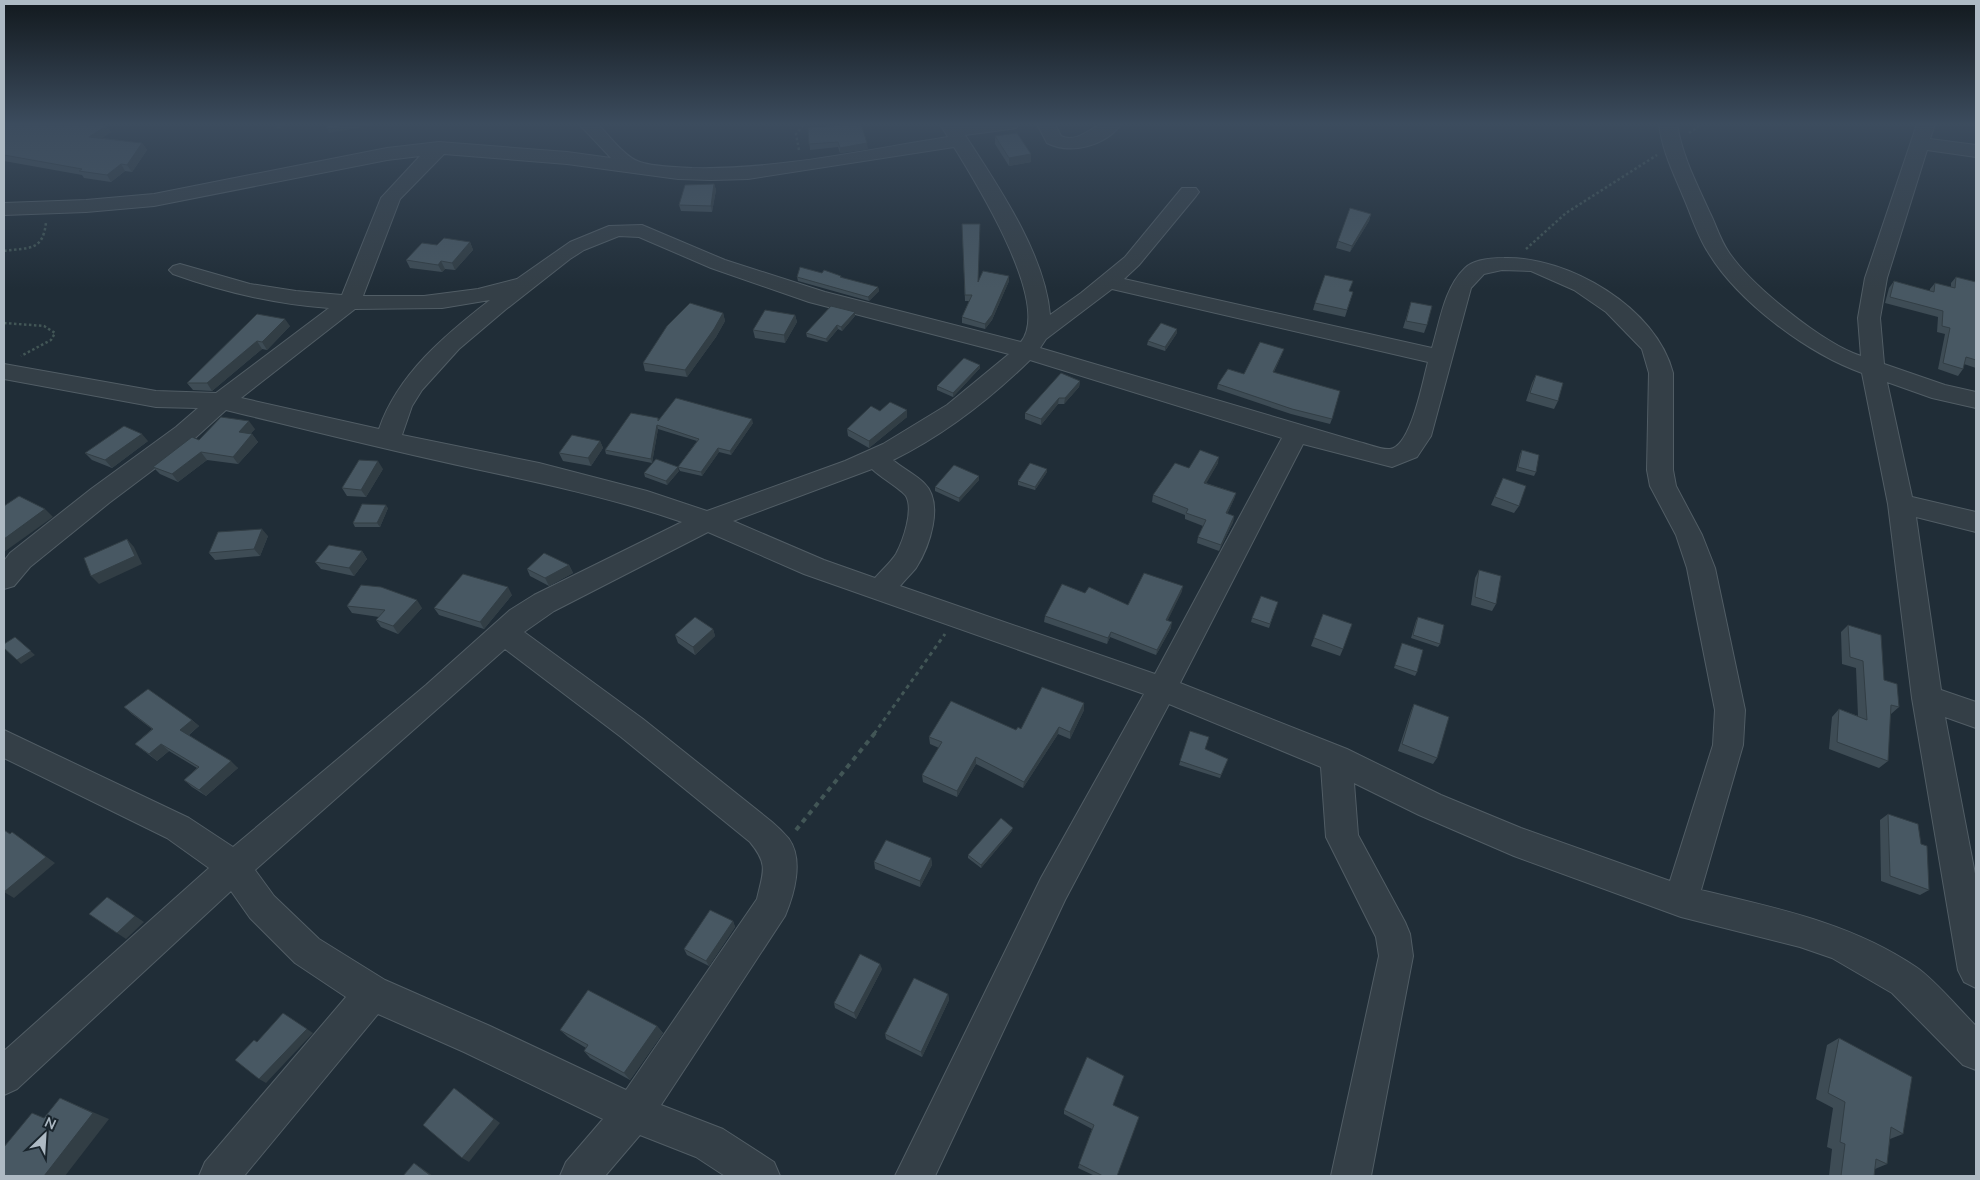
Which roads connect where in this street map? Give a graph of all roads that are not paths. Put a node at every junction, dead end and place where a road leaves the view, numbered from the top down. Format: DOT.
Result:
graph roads {
  1 [pos="260,179"];
  2 [pos="406,179"];
  3 [pos="982,179"];
  4 [pos="1685,179"];
  5 [pos="1907,179"];
  6 [pos="1189,192"];
  7 [pos="4,209"];
  8 [pos="180,270"];
  9 [pos="534,277"];
  10 [pos="1108,282"];
  11 [pos="350,302"];
  12 [pos="1031,343"];
  13 [pos="1442,358"];
  14 [pos="11,364"];
  15 [pos="1874,370"];
  16 [pos="1976,400"];
  17 [pos="221,402"];
  18 [pos="1296,434"];
  19 [pos="388,439"];
  20 [pos="875,458"];
  21 [pos="1901,504"];
  22 [pos="707,521"];
  23 [pos="1976,522"];
  24 [pos="4,579"];
  25 [pos="880,591"];
  26 [pos="503,632"];
  27 [pos="1161,688"];
  28 [pos="1927,698"];
  29 [pos="1976,715"];
  30 [pos="4,743"];
  31 [pos="1336,759"];
  32 [pos="234,867"];
  33 [pos="1681,901"];
  34 [pos="1976,970"];
  35 [pos="372,993"];
  36 [pos="1976,1052"];
  37 [pos="4,1076"];
  38 [pos="633,1114"];
  39 [pos="219,1176"];
  40 [pos="580,1176"];
  41 [pos="760,1176"];
  42 [pos="915,1176"];
  43 [pos="1351,1176"];
  1 -- 7 [label="street"];
  2 -- 11 [label="street"];
  3 -- 12 [label="street"];
  4 -- 15 [label="street"];
  5 -- 15 [label="street"];
  6 -- 10 [label="street"];
  8 -- 11 [label="street"];
  9 -- 11 [label="street"];
  9 -- 12 [label="street"];
  9 -- 19 [label="street"];
  10 -- 12 [label="street"];
  10 -- 13 [label="street"];
  11 -- 17 [label="street"];
  12 -- 18 [label="street"];
  12 -- 20 [label="street"];
  13 -- 18 [label="street"];
  13 -- 33 [label="street"];
  14 -- 17 [label="street"];
  15 -- 16 [label="street"];
  15 -- 21 [label="street"];
  17 -- 19 [label="street"];
  17 -- 24 [label="street"];
  18 -- 27 [label="street"];
  19 -- 22 [label="street"];
  20 -- 22 [label="street"];
  20 -- 25 [label="street"];
  21 -- 23 [label="street"];
  21 -- 28 [label="street"];
  22 -- 25 [label="street"];
  22 -- 26 [label="street"];
  25 -- 27 [label="street"];
  26 -- 32 [label="street"];
  26 -- 38 [label="street"];
  27 -- 31 [label="street"];
  27 -- 42 [label="street"];
  28 -- 29 [label="street"];
  28 -- 34 [label="street"];
  30 -- 32 [label="street"];
  31 -- 33 [label="street"];
  31 -- 43 [label="street"];
  32 -- 35 [label="street"];
  32 -- 37 [label="street"];
  33 -- 36 [label="street"];
  35 -- 38 [label="street"];
  35 -- 39 [label="street"];
  38 -- 40 [label="street"];
  38 -- 41 [label="street"];
}
